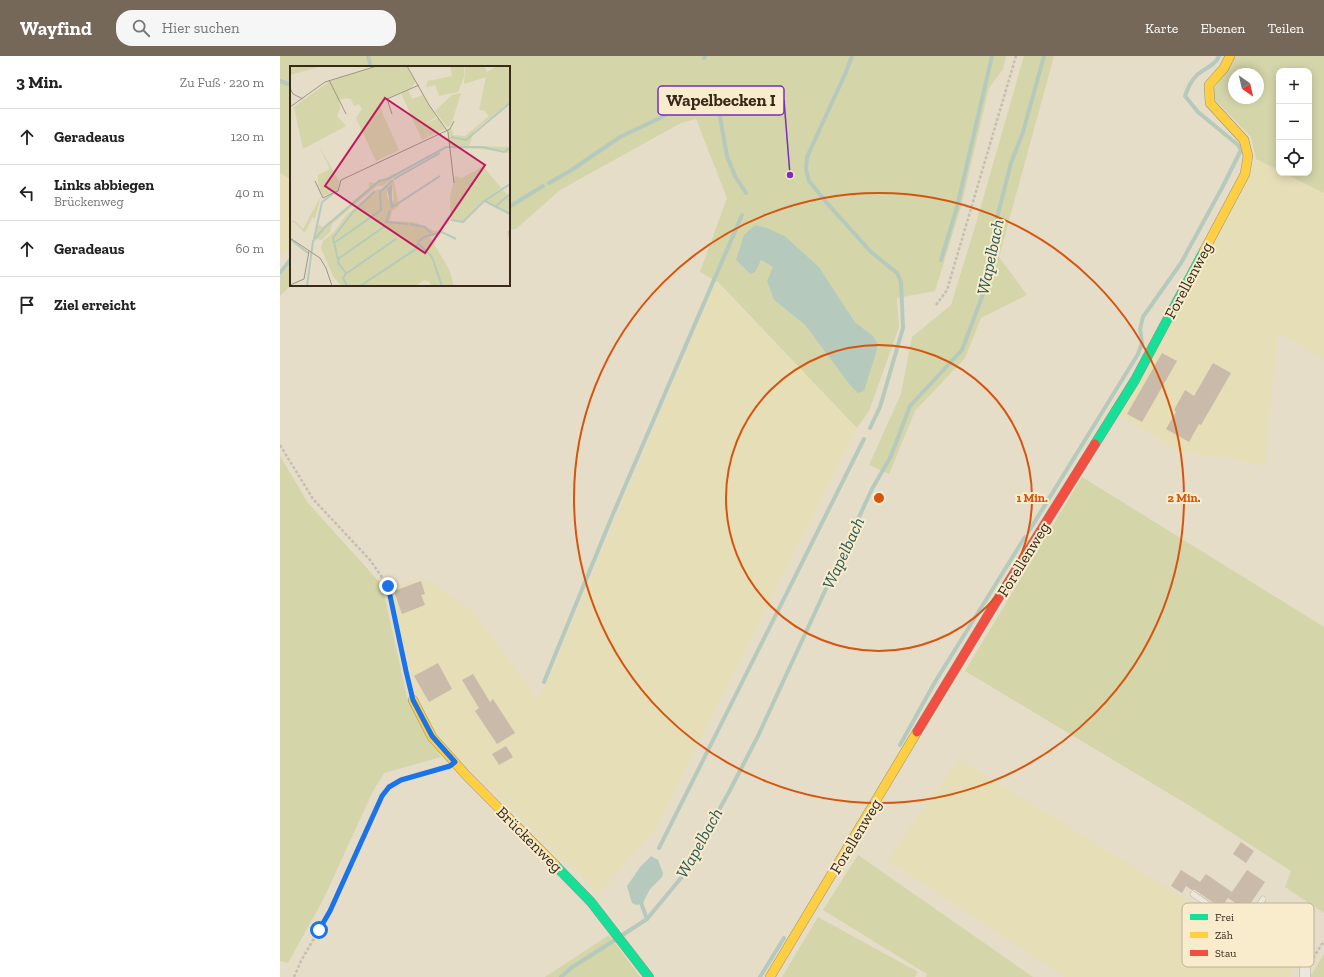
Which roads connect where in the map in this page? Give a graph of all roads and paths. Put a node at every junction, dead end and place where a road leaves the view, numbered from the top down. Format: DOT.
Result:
graph roads {
  1 [pos="1016,56"];
  2 [pos="1230,56"];
  3 [pos="936,305"];
  4 [pos="280,445"];
  5 [pos="413,700"];
  6 [pos="455,762"];
  7 [pos="1193,894"];
  8 [pos="1263,899"];
  9 [pos="1206,903"];
  10 [pos="1260,903"];
  11 [pos="1324,941"];
  12 [pos="1314,956"];
  13 [pos="294,977"];
  14 [pos="649,977"];
  15 [pos="770,977"];
  1 -- 3 [label="path"];
  2 -- 15 [label="street, Forellenweg"];
  4 -- 5 [label="path"];
  5 -- 6 [label="street, Brückenweg"];
  6 -- 13 [label="path"];
  6 -- 14 [label="street, Brückenweg"];
  7 -- 9 [label="lane"];
  8 -- 10 [label="lane"];
  11 -- 12 [label="path"];
}
